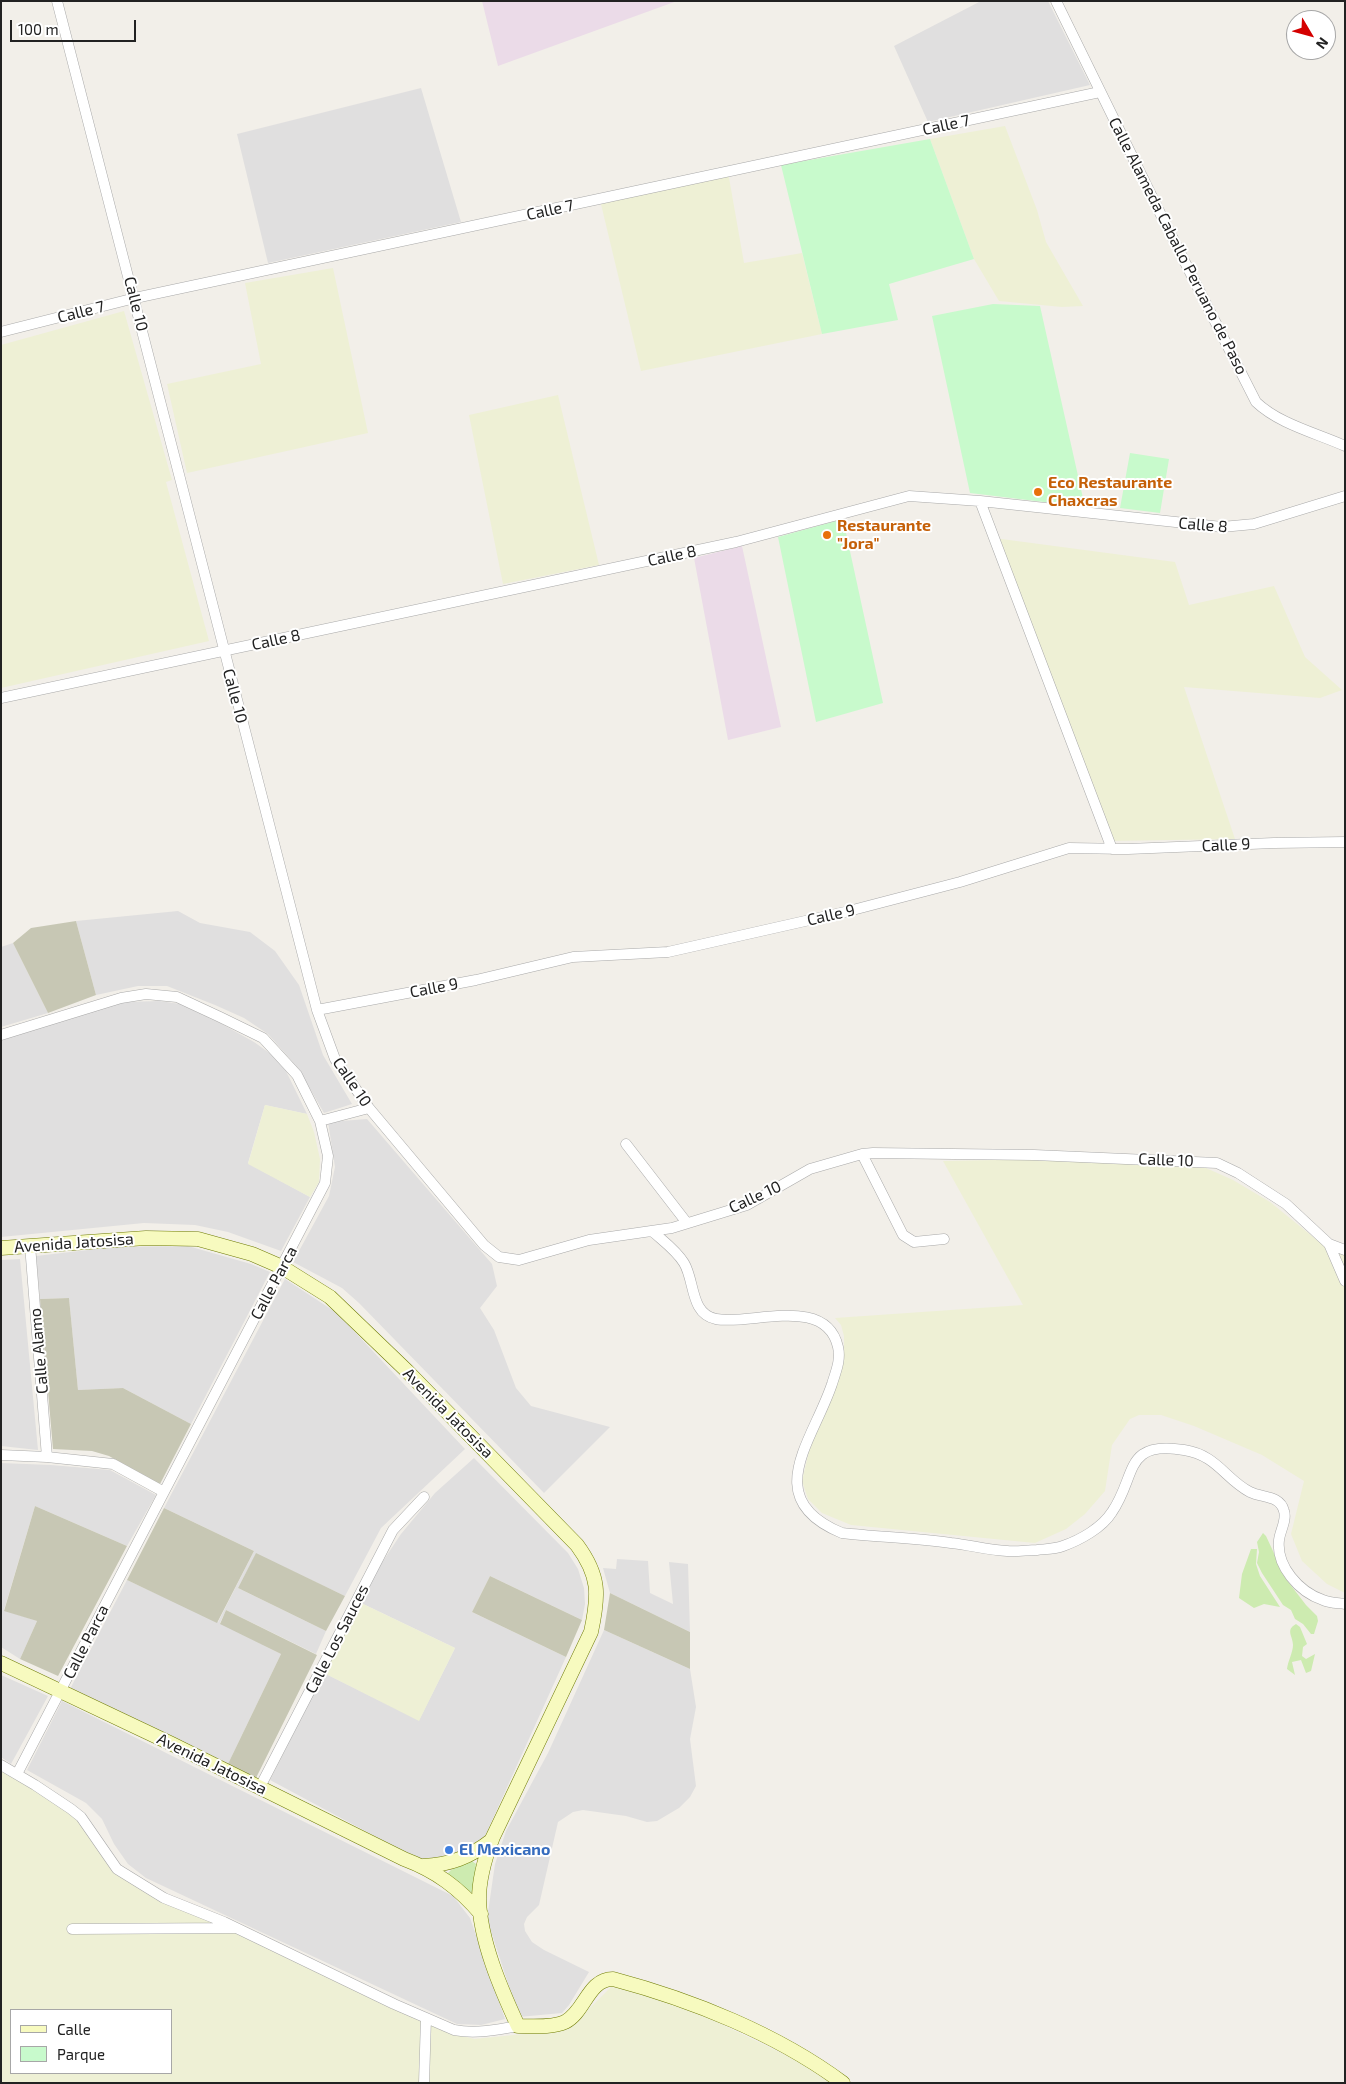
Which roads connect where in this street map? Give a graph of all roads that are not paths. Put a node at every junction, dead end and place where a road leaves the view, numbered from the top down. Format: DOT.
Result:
graph roads {
  1 [pos="57,1"];
  2 [pos="1056,1"];
  3 [pos="1100,92"];
  4 [pos="135,298"];
  5 [pos="1,332"];
  6 [pos="1345,446"];
  7 [pos="1345,496"];
  8 [pos="980,500"];
  9 [pos="224,652"];
  10 [pos="1,698"];
  11 [pos="1345,842"];
  12 [pos="1112,849"];
  13 [pos="317,1010"];
  14 [pos="1,1035"];
  15 [pos="369,1108"];
  16 [pos="320,1121"];
  17 [pos="626,1144"];
  18 [pos="862,1154"];
  19 [pos="687,1223"];
  20 [pos="652,1231"];
  21 [pos="944,1238"];
  22 [pos="1329,1244"];
  23 [pos="30,1245"];
  24 [pos="1,1248"];
  25 [pos="1345,1250"];
  26 [pos="282,1267"];
  27 [pos="1345,1281"];
  28 [pos="1,1455"];
  29 [pos="47,1457"];
  30 [pos="164,1492"];
  31 [pos="424,1498"];
  32 [pos="1345,1604"];
  33 [pos="1,1663"];
  34 [pos="61,1691"];
  35 [pos="1,1765"];
  36 [pos="17,1774"];
  37 [pos="260,1787"];
  38 [pos="492,1840"];
  39 [pos="423,1866"];
  40 [pos="480,1914"];
  41 [pos="235,1928"];
  42 [pos="72,1929"];
  43 [pos="426,2018"];
  44 [pos="518,2026"];
  45 [pos="424,2083"];
  46 [pos="843,2083"];
  1 -- 4 [label="street, Calle 10"];
  2 -- 3 [label="street, Calle Alameda Caballo Peruano de Paso"];
  3 -- 4 [label="street, Calle 7"];
  3 -- 6 [label="street, Calle Alameda Caballo Peruano de Paso"];
  4 -- 5 [label="street, Calle 7"];
  4 -- 9 [label="street, Calle 10"];
  7 -- 8 [label="street, Calle 8"];
  8 -- 9 [label="street, Calle 8"];
  8 -- 12 [label="street"];
  9 -- 10 [label="street, Calle 8"];
  9 -- 13 [label="street, Calle 10"];
  11 -- 12 [label="street, Calle 9"];
  12 -- 13 [label="street, Calle 9"];
  13 -- 15 [label="street, Calle 10"];
  14 -- 16 [label="street, Calle Parca"];
  15 -- 16 [label="street"];
  15 -- 20 [label="street, Calle 10"];
  16 -- 26 [label="street, Calle Parca"];
  17 -- 19 [label="street"];
  18 -- 19 [label="street, Calle 10"];
  18 -- 21 [label="street"];
  18 -- 22 [label="street, Calle 10"];
  19 -- 20 [label="street, Calle 10"];
  20 -- 32 [label="street"];
  22 -- 25 [label="street, Calle 10"];
  22 -- 27 [label="street"];
  23 -- 24 [label="street, Avenida Jatosisa"];
  23 -- 26 [label="street, Avenida Jatosisa"];
  23 -- 29 [label="street, Calle Alamo"];
  26 -- 30 [label="street, Calle Parca"];
  26 -- 38 [label="street, Avenida Jatosisa"];
  28 -- 29 [label="street"];
  29 -- 30 [label="street"];
  30 -- 34 [label="street, Calle Parca"];
  31 -- 37 [label="street, Calle Los Sauces"];
  33 -- 34 [label="street, Avenida Jatosisa"];
  34 -- 36 [label="street, Calle Parca"];
  34 -- 37 [label="street, Avenida Jatosisa"];
  35 -- 36 [label="street"];
  36 -- 41 [label="street"];
  37 -- 39 [label="street, Avenida Jatosisa"];
  38 -- 39 [label="street, Avenida Jatosisa"];
  38 -- 40 [label="street, Avenida Jatosisa"];
  39 -- 40 [label="street, Avenida Jatosisa"];
  40 -- 44 [label="street, Avenida Jatosisa"];
  41 -- 42 [label="street"];
  41 -- 43 [label="street"];
  43 -- 44 [label="street"];
  43 -- 45 [label="street"];
  44 -- 46 [label="street"];
}
